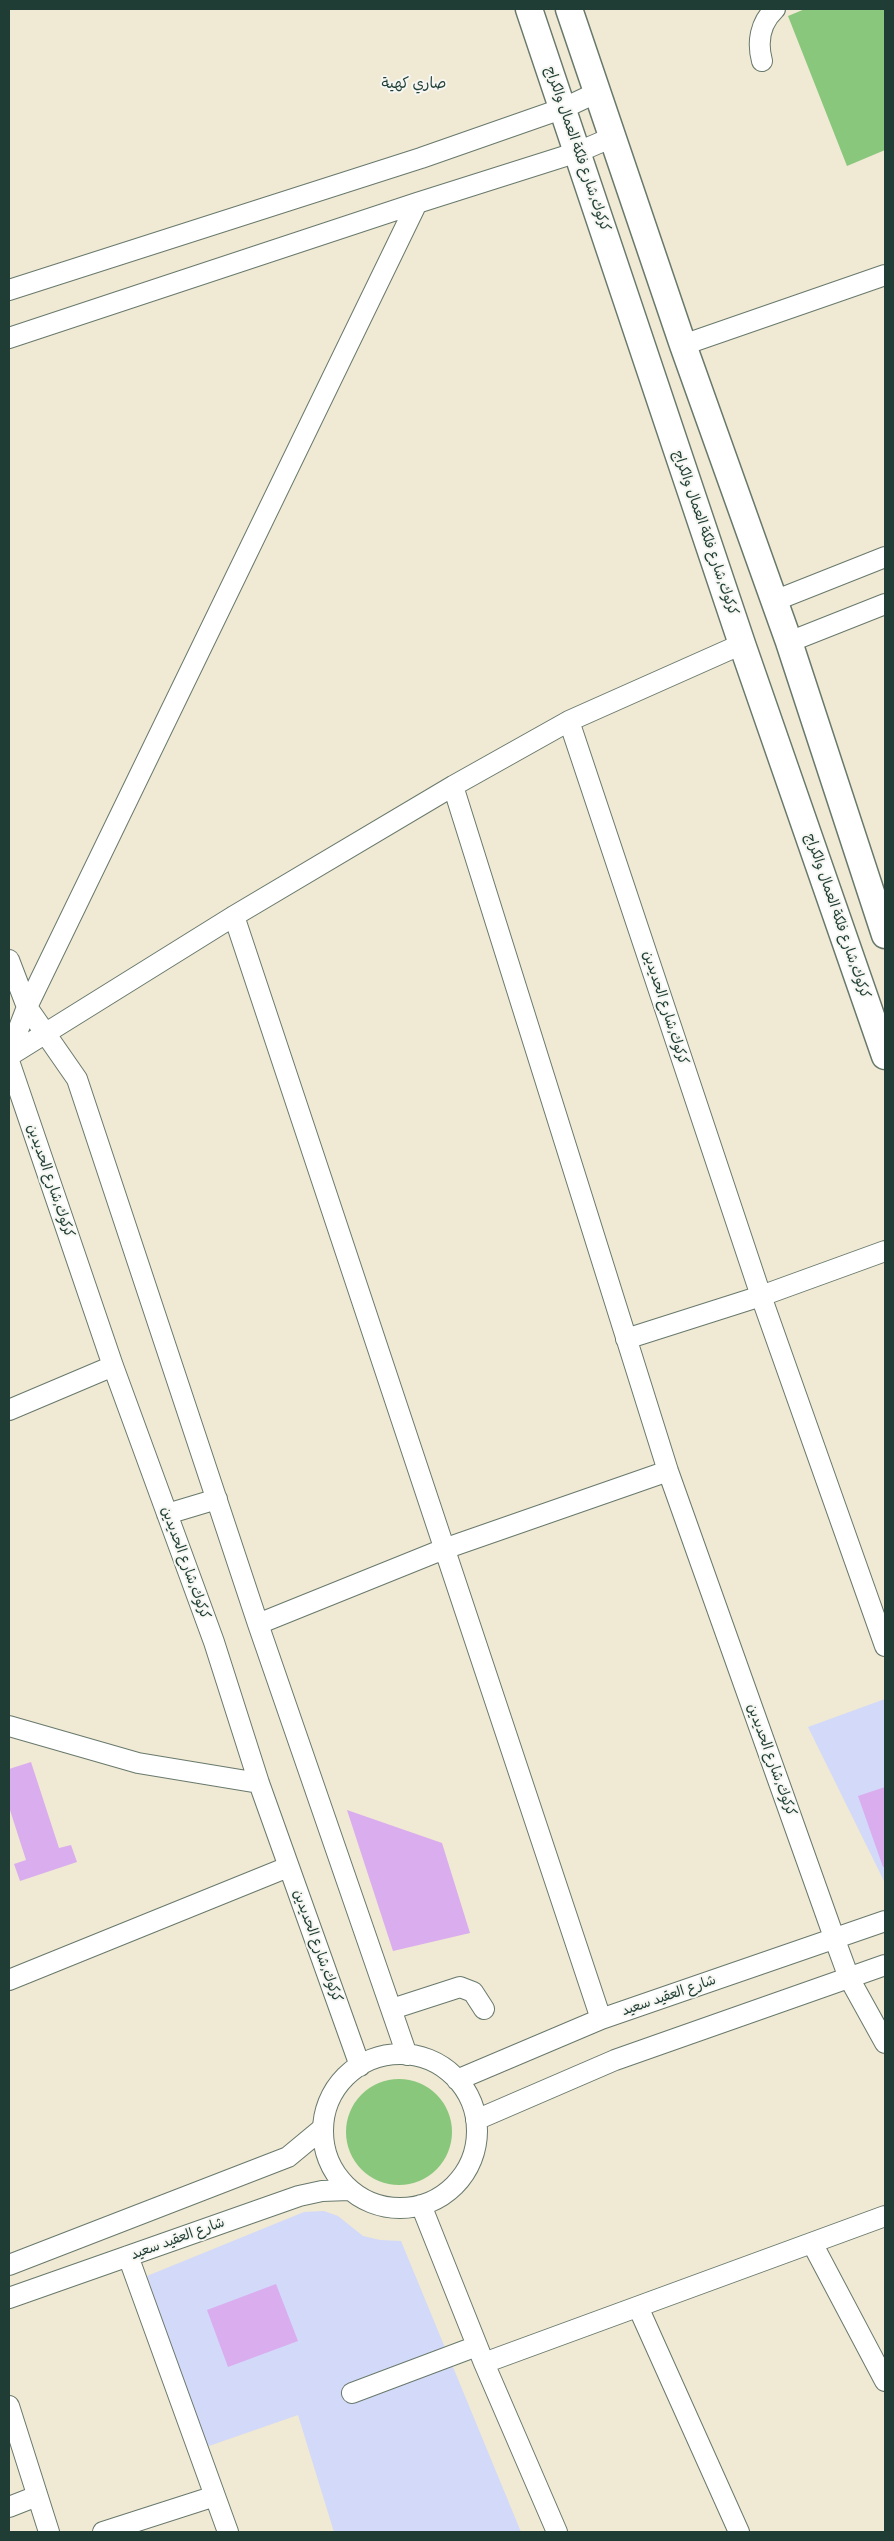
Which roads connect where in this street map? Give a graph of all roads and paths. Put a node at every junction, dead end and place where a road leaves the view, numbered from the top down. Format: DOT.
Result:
graph roads {
  1 [pos="529,9"];
  2 [pos="569,9"];
  3 [pos="775,9"];
  4 [pos="762,61"];
  5 [pos="598,92"];
  6 [pos="564,108"];
  7 [pos="613,137"];
  8 [pos="578,152"];
  9 [pos="417,203"];
  10 [pos="885,275"];
  11 [pos="9,290"];
  12 [pos="9,338"];
  13 [pos="683,345"];
  14 [pos="885,557"];
  15 [pos="774,601"];
  16 [pos="885,604"];
  17 [pos="789,642"];
  18 [pos="742,644"];
  19 [pos="569,721"];
  20 [pos="453,786"];
  21 [pos="234,916"];
  22 [pos="885,935"];
  23 [pos="9,960"];
  24 [pos="27,1007"];
  25 [pos="46,1033"];
  26 [pos="9,1055"];
  27 [pos="885,1056"];
  28 [pos="9,1060"];
  29 [pos="885,1251"];
  30 [pos="761,1296"];
  31 [pos="626,1340"];
  32 [pos="113,1366"];
  33 [pos="9,1410"];
  34 [pos="668,1471"];
  35 [pos="217,1499"];
  36 [pos="167,1514"];
  37 [pos="444,1549"];
  38 [pos="258,1624"];
  39 [pos="885,1646"];
  40 [pos="14,1734"];
  41 [pos="259,1783"];
  42 [pos="288,1867"];
  43 [pos="885,1921"];
  44 [pos="835,1940"];
  45 [pos="885,1965"];
  46 [pos="850,1978"];
  47 [pos="9,1980"];
  48 [pos="392,2009"];
  49 [pos="484,2009"];
  50 [pos="601,2019"];
  51 [pos="885,2043"];
  52 [pos="407,2055"];
  53 [pos="360,2066"];
  54 [pos="457,2080"];
  55 [pos="476,2120"];
  56 [pos="323,2128"];
  57 [pos="349,2190"];
  58 [pos="422,2205"];
  59 [pos="885,2216"];
  60 [pos="812,2243"];
  61 [pos="128,2256"];
  62 [pos="9,2265"];
  63 [pos="9,2298"];
  64 [pos="638,2307"];
  65 [pos="481,2354"];
  66 [pos="885,2380"];
  67 [pos="352,2393"];
  68 [pos="9,2406"];
  69 [pos="37,2496"];
  70 [pos="215,2496"];
  71 [pos="9,2508"];
  72 [pos="49,2532"];
  73 [pos="103,2532"];
  74 [pos="228,2532"];
  75 [pos="557,2532"];
  76 [pos="740,2532"];
  1 -- 6 [label="main road, كركوك,شارع فلكة العمال والكراج"];
  2 -- 5 [label="main road"];
  3 -- 4 [label="street"];
  5 -- 6 [label="street"];
  5 -- 7 [label="main road"];
  6 -- 8 [label="main road, كركوك,شارع فلكة العمال والكراج"];
  6 -- 11 [label="street"];
  7 -- 8 [label="street"];
  7 -- 13 [label="main road"];
  8 -- 9 [label="street"];
  8 -- 18 [label="main road, كركوك,شارع فلكة العمال والكراج"];
  9 -- 12 [label="street"];
  9 -- 24 [label="street"];
  10 -- 13 [label="street"];
  13 -- 15 [label="main road"];
  14 -- 15 [label="street"];
  15 -- 17 [label="main road"];
  16 -- 17 [label="street"];
  17 -- 22 [label="main road"];
  18 -- 19 [label="street"];
  18 -- 27 [label="main road, كركوك,شارع فلكة العمال والكراج"];
  19 -- 20 [label="street"];
  19 -- 30 [label="street, كركوك,شارع الحديدين"];
  20 -- 21 [label="street"];
  20 -- 31 [label="street, كركوك,شارع الحديدين"];
  21 -- 25 [label="street"];
  21 -- 37 [label="street"];
  23 -- 24 [label="street"];
  24 -- 25 [label="street"];
  24 -- 26 [label="street"];
  25 -- 26 [label="street"];
  25 -- 35 [label="street"];
  28 -- 32 [label="street, كركوك,شارع الحديدين"];
  29 -- 30 [label="street"];
  30 -- 31 [label="street"];
  30 -- 39 [label="street, كركوك,شارع الحديدين"];
  31 -- 34 [label="street, كركوك,شارع الحديدين"];
  32 -- 33 [label="street"];
  32 -- 36 [label="street, كركوك,شارع الحديدين"];
  34 -- 37 [label="street"];
  34 -- 44 [label="street, كركوك,شارع الحديدين"];
  35 -- 36 [label="street"];
  35 -- 38 [label="street"];
  36 -- 41 [label="street, كركوك,شارع الحديدين"];
  37 -- 38 [label="street"];
  37 -- 50 [label="street"];
  38 -- 48 [label="street"];
  40 -- 41 [label="street"];
  41 -- 42 [label="street, كركوك,شارع الحديدين"];
  42 -- 47 [label="street"];
  42 -- 53 [label="street, كركوك,شارع الحديدين"];
  43 -- 44 [label="street, شارع العقيد سعيد"];
  44 -- 46 [label="street, كركوك,شارع الحديدين"];
  44 -- 50 [label="street, شارع العقيد سعيد"];
  45 -- 46 [label="street"];
  46 -- 51 [label="street, كركوك,شارع الحديدين"];
  46 -- 55 [label="street"];
  48 -- 49 [label="street"];
  48 -- 52 [label="street"];
  50 -- 54 [label="street, شارع العقيد سعيد"];
  52 -- 53 [label="street"];
  52 -- 54 [label="street"];
  53 -- 56 [label="street"];
  54 -- 55 [label="street"];
  55 -- 58 [label="street"];
  56 -- 57 [label="street"];
  56 -- 62 [label="street"];
  57 -- 58 [label="street"];
  57 -- 61 [label="street, شارع العقيد سعيد"];
  58 -- 65 [label="street"];
  59 -- 60 [label="street"];
  60 -- 64 [label="street"];
  60 -- 66 [label="street"];
  61 -- 63 [label="street, شارع العقيد سعيد"];
  61 -- 70 [label="street"];
  64 -- 65 [label="street"];
  64 -- 76 [label="street"];
  65 -- 67 [label="street"];
  65 -- 75 [label="street"];
  68 -- 69 [label="street"];
  69 -- 71 [label="street"];
  69 -- 72 [label="street"];
  70 -- 73 [label="street"];
  70 -- 74 [label="street"];
}
